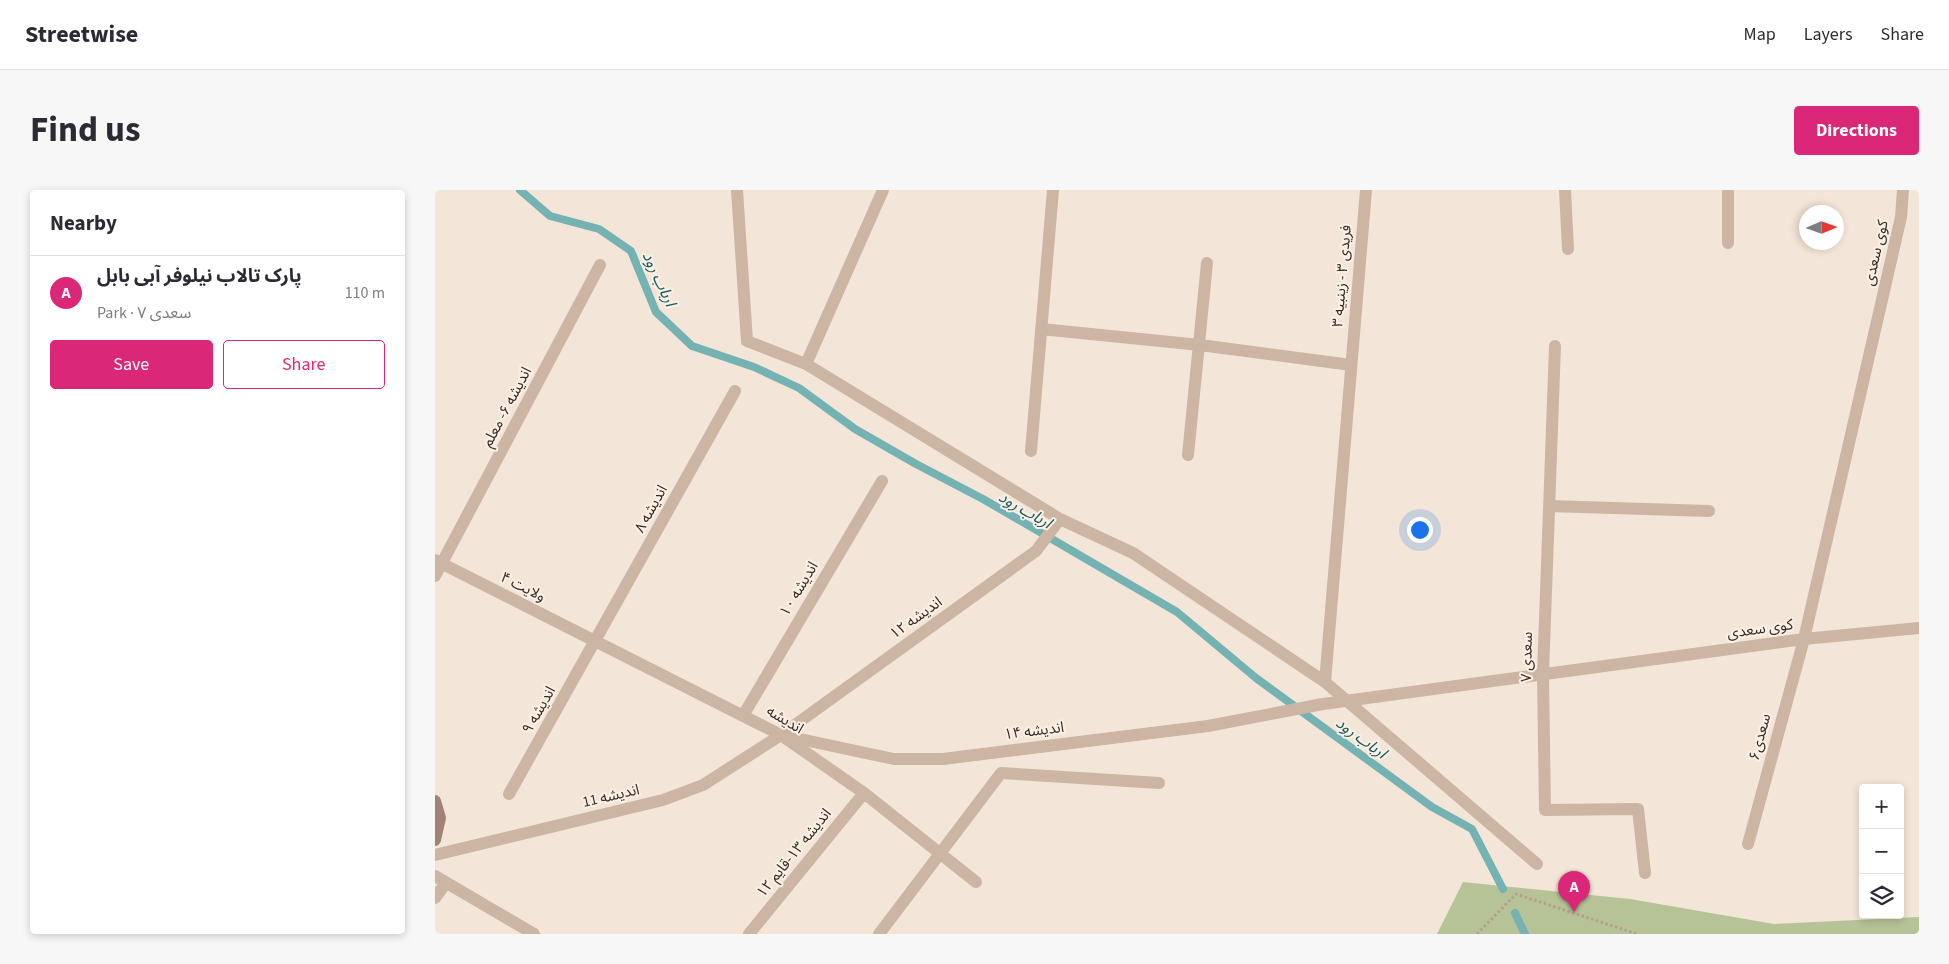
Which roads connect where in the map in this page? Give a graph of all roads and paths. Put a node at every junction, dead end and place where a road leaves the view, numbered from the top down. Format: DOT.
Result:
graph roads {
  1 [pos="737,190"];
  2 [pos="883,190"];
  3 [pos="1053,190"];
  4 [pos="1366,190"];
  5 [pos="1565,190"];
  6 [pos="1728,190"];
  7 [pos="1903,190"];
  8 [pos="1728,243"];
  9 [pos="1569,249"];
  10 [pos="1207,263"];
  11 [pos="600,265"];
  12 [pos="1041,329"];
  13 [pos="1200,345"];
  14 [pos="1555,346"];
  15 [pos="806,364"];
  16 [pos="1351,365"];
  17 [pos="735,391"];
  18 [pos="1031,451"];
  19 [pos="1188,455"];
  20 [pos="882,481"];
  21 [pos="1549,506"];
  22 [pos="1709,511"];
  23 [pos="1060,519"];
  24 [pos="439,562"];
  25 [pos="435,576"];
  26 [pos="1919,628"];
  27 [pos="1804,639"];
  28 [pos="596,642"];
  29 [pos="1543,674"];
  30 [pos="1325,682"];
  31 [pos="1349,701"];
  32 [pos="1323,704"];
  33 [pos="744,714"];
  34 [pos="781,735"];
  35 [pos="1159,783"];
  36 [pos="864,793"];
  37 [pos="509,794"];
  38 [pos="435,801"];
  39 [pos="435,840"];
  40 [pos="1748,844"];
  41 [pos="939,852"];
  42 [pos="435,855"];
  43 [pos="1537,864"];
  44 [pos="1645,874"];
  45 [pos="440,880"];
  46 [pos="976,882"];
  47 [pos="435,898"];
  48 [pos="534,934"];
  49 [pos="749,934"];
  50 [pos="879,934"];
  51 [pos="1477,934"];
  52 [pos="1637,934"];
  1 -- 15 [label="street"];
  2 -- 15 [label="street"];
  3 -- 12 [label="street"];
  4 -- 16 [label="street, فریدی ۳ - زینبیه ۳"];
  5 -- 9 [label="street"];
  6 -- 8 [label="street"];
  7 -- 27 [label="street, کوی سعدی"];
  10 -- 13 [label="street"];
  11 -- 24 [label="street, اندیشه ۶- معلم"];
  12 -- 13 [label="street"];
  12 -- 18 [label="street"];
  13 -- 16 [label="street"];
  13 -- 19 [label="street"];
  14 -- 21 [label="street, سعدی ۷"];
  15 -- 23 [label="street"];
  16 -- 30 [label="street, فریدی ۳ - زینبیه ۳"];
  17 -- 28 [label="street, اندیشه ۸"];
  20 -- 33 [label="street, اندیشه ۱۰"];
  21 -- 22 [label="street"];
  21 -- 29 [label="street, سعدی ۷"];
  23 -- 30 [label="street"];
  23 -- 34 [label="street, اندیشه ۱۲"];
  24 -- 25 [label="street, اندیشه ۶- معلم"];
  24 -- 28 [label="street, ولایت ۴"];
  26 -- 27 [label="street"];
  27 -- 29 [label="street, کوی سعدی"];
  27 -- 40 [label="street, سعدی۶"];
  28 -- 33 [label="street, اندیشه"];
  28 -- 37 [label="street, اندیشه ۹"];
  29 -- 31 [label="street, کوی سعدی"];
  29 -- 44 [label="street, سعدی ۷"];
  30 -- 31 [label="street"];
  31 -- 32 [label="street, کوی سعدی"];
  31 -- 43 [label="street"];
  32 -- 34 [label="street, اندیشه ۱۴"];
  33 -- 34 [label="street, اندیشه"];
  34 -- 36 [label="street, اندیشه"];
  34 -- 42 [label="street, اندیشه 11"];
  35 -- 41 [label="street"];
  36 -- 41 [label="street, اندیشه"];
  36 -- 49 [label="street, اندیشه ۱۳-قایم ۱۲"];
  38 -- 39 [label="main road"];
  41 -- 46 [label="street, اندیشه"];
  41 -- 50 [label="street"];
  45 -- 47 [label="street"];
  45 -- 48 [label="street"];
  51 -- 52 [label="path"];
}
